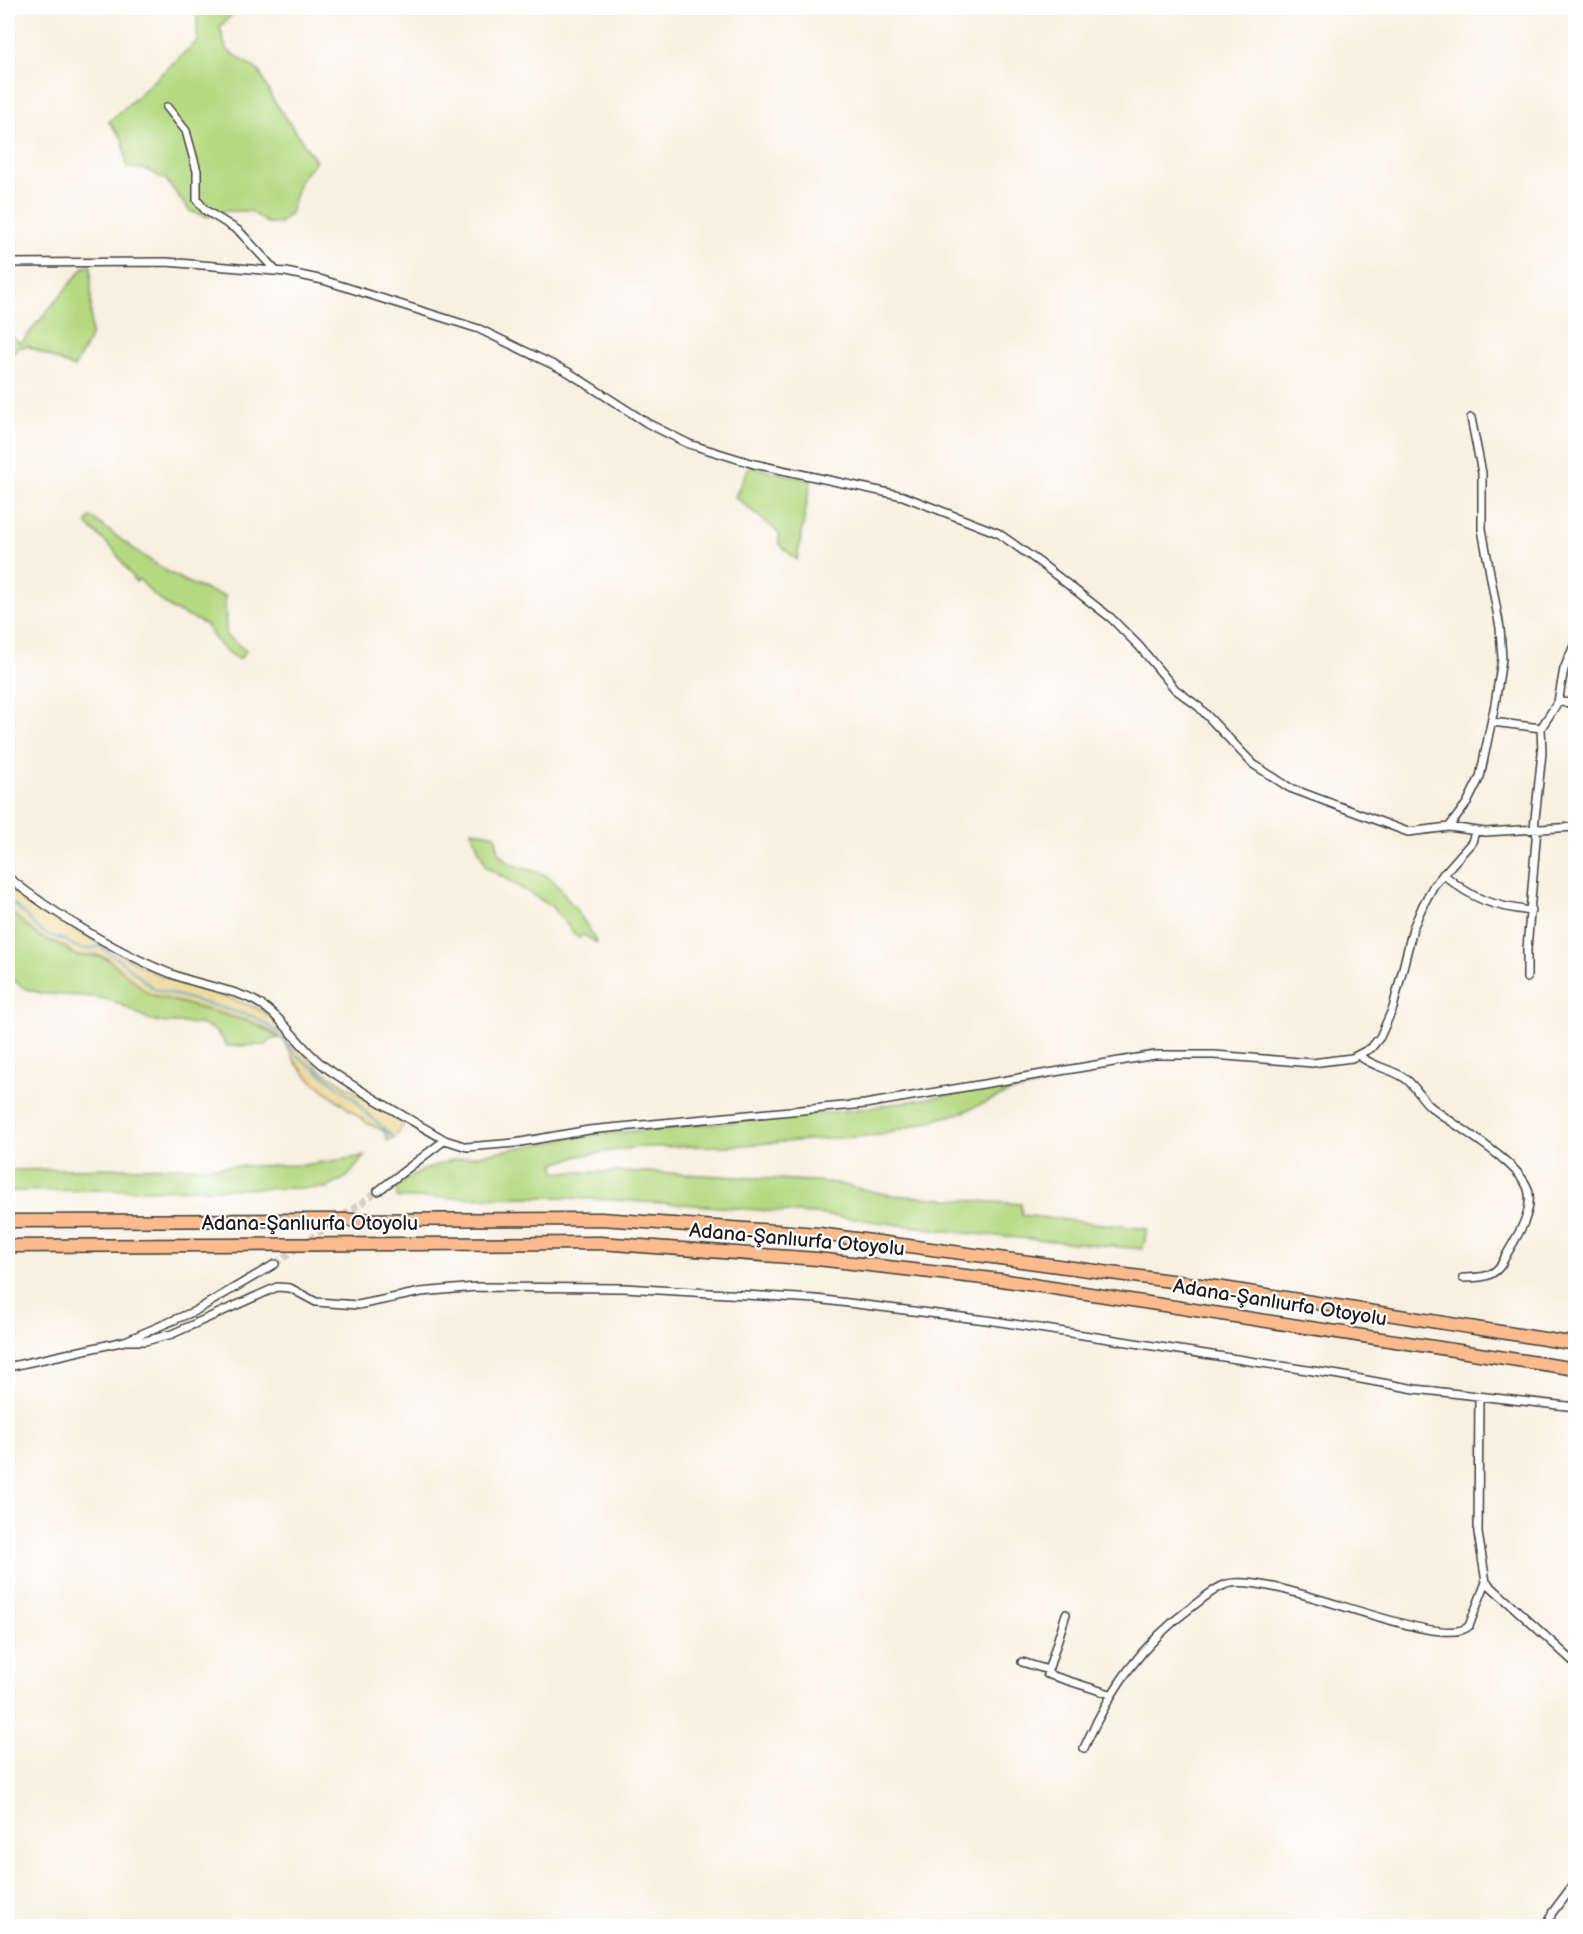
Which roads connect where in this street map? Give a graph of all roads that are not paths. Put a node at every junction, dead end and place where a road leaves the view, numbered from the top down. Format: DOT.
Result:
graph roads {
  1 [pos="167,106"];
  2 [pos="8,263"];
  3 [pos="275,271"];
  4 [pos="1471,418"];
  5 [pos="1575,641"];
  6 [pos="1558,702"];
  7 [pos="1575,703"];
  8 [pos="1492,722"];
  9 [pos="1541,728"];
  10 [pos="1449,827"];
  11 [pos="1575,827"];
  12 [pos="1535,828"];
  13 [pos="1475,832"];
  14 [pos="1443,874"];
  15 [pos="8,877"];
  16 [pos="1531,911"];
  17 [pos="1527,978"];
  18 [pos="1358,1055"];
  19 [pos="445,1140"];
  20 [pos="378,1191"];
  21 [pos="8,1221"];
  22 [pos="8,1245"];
  23 [pos="274,1264"];
  24 [pos="1463,1278"];
  25 [pos="125,1341"];
  26 [pos="1575,1344"];
  27 [pos="8,1367"];
  28 [pos="1575,1370"];
  29 [pos="1479,1396"];
  30 [pos="1575,1407"];
  31 [pos="1486,1582"];
  32 [pos="1066,1614"];
  33 [pos="1022,1662"];
  34 [pos="1575,1664"];
  35 [pos="1048,1670"];
  36 [pos="1110,1694"];
  37 [pos="1084,1748"];
  38 [pos="1575,1881"];
  39 [pos="1547,1926"];
  1 -- 3 [label="street"];
  2 -- 3 [label="street"];
  3 -- 10 [label="street"];
  4 -- 8 [label="street"];
  5 -- 6 [label="street"];
  6 -- 7 [label="street"];
  6 -- 9 [label="street"];
  8 -- 9 [label="street"];
  8 -- 10 [label="street"];
  9 -- 12 [label="street"];
  10 -- 13 [label="street"];
  11 -- 12 [label="street"];
  12 -- 13 [label="street"];
  12 -- 16 [label="street"];
  13 -- 14 [label="street"];
  14 -- 16 [label="street"];
  14 -- 18 [label="street"];
  15 -- 19 [label="street"];
  16 -- 17 [label="street"];
  18 -- 19 [label="street"];
  18 -- 24 [label="street"];
  19 -- 20 [label="street"];
  21 -- 26 [label="highway, Adana-Şanlıurfa Otoyolu"];
  22 -- 28 [label="highway, Adana-Şanlıurfa Otoyolu"];
  23 -- 25 [label="street"];
  25 -- 27 [label="street"];
  25 -- 29 [label="street"];
  29 -- 30 [label="street"];
  29 -- 31 [label="street"];
  31 -- 34 [label="street"];
  31 -- 36 [label="street"];
  32 -- 35 [label="street"];
  33 -- 35 [label="street"];
  35 -- 36 [label="street"];
  36 -- 37 [label="street"];
  38 -- 39 [label="street"];
}
